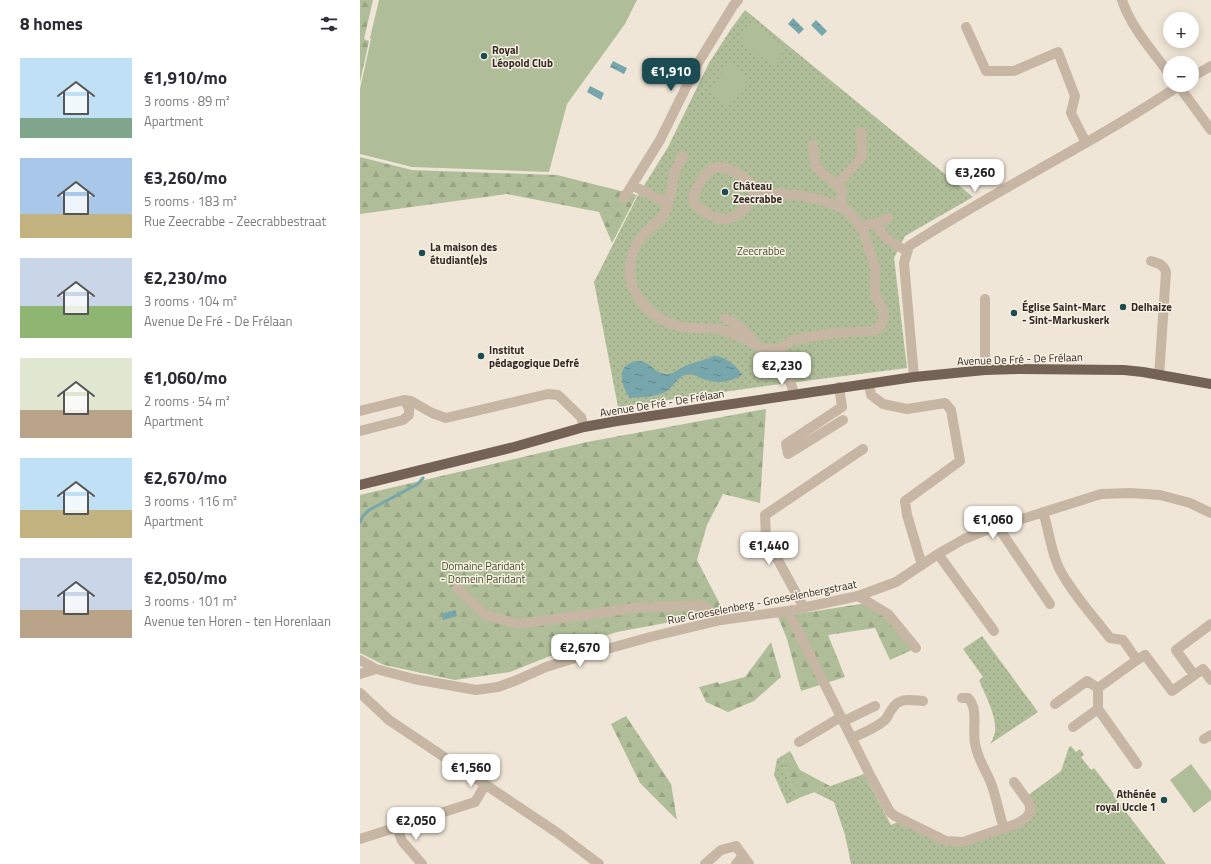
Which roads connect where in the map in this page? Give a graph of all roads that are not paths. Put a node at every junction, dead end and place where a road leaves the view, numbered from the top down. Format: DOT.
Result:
graph roads {
  1 [pos="738,0"];
  2 [pos="1122,0"];
  3 [pos="966,27"];
  4 [pos="1163,66"];
  5 [pos="1211,66"];
  6 [pos="1199,73"];
  7 [pos="1168,92"];
  8 [pos="1184,92"];
  9 [pos="1211,130"];
  10 [pos="861,132"];
  11 [pos="1086,143"];
  12 [pos="813,145"];
  13 [pos="683,156"];
  14 [pos="837,185"];
  15 [pos="632,186"];
  16 [pos="754,193"];
  17 [pos="624,198"];
  18 [pos="668,204"];
  19 [pos="841,208"];
  20 [pos="888,218"];
  21 [pos="876,223"];
  22 [pos="860,227"];
  23 [pos="907,251"];
  24 [pos="1151,261"];
  25 [pos="985,299"];
  26 [pos="725,318"];
  27 [pos="752,343"];
  28 [pos="778,350"];
  29 [pos="985,370"];
  30 [pos="1159,375"];
  31 [pos="914,377"];
  32 [pos="868,384"];
  33 [pos="1211,384"];
  34 [pos="839,387"];
  35 [pos="795,395"];
  36 [pos="404,400"];
  37 [pos="360,411"];
  38 [pos="843,420"];
  39 [pos="584,427"];
  40 [pos="360,431"];
  41 [pos="863,450"];
  42 [pos="360,485"];
  43 [pos="1043,512"];
  44 [pos="1211,513"];
  45 [pos="998,527"];
  46 [pos="938,554"];
  47 [pos="922,565"];
  48 [pos="457,588"];
  49 [pos="858,596"];
  50 [pos="1050,604"];
  51 [pos="804,608"];
  52 [pos="788,611"];
  53 [pos="721,620"];
  54 [pos="1211,624"];
  55 [pos="994,631"];
  56 [pos="916,648"];
  57 [pos="360,660"];
  58 [pos="1137,660"];
  59 [pos="376,669"];
  60 [pos="360,674"];
  61 [pos="1194,675"];
  62 [pos="1211,680"];
  63 [pos="1098,688"];
  64 [pos="360,693"];
  65 [pos="962,698"];
  66 [pos="923,701"];
  67 [pos="1055,704"];
  68 [pos="875,706"];
  69 [pos="1098,709"];
  70 [pos="843,719"];
  71 [pos="1073,727"];
  72 [pos="852,738"];
  73 [pos="800,742"];
  74 [pos="1137,764"];
  75 [pos="1014,782"];
  76 [pos="485,785"];
  77 [pos="397,827"];
  78 [pos="1004,828"];
  79 [pos="360,839"];
  80 [pos="746,860"];
  81 [pos="422,864"];
  82 [pos="599,864"];
  83 [pos="705,864"];
  84 [pos="736,864"];
  1 -- 15 [label="street"];
  2 -- 4 [label="street"];
  3 -- 11 [label="street"];
  5 -- 6 [label="street"];
  7 -- 11 [label="street"];
  8 -- 9 [label="street"];
  10 -- 14 [label="street"];
  11 -- 23 [label="street"];
  12 -- 14 [label="street"];
  13 -- 18 [label="street"];
  14 -- 19 [label="street"];
  15 -- 17 [label="street"];
  15 -- 18 [label="street"];
  16 -- 16 [label="street"];
  16 -- 19 [label="street"];
  18 -- 27 [label="street"];
  19 -- 22 [label="street"];
  20 -- 21 [label="street"];
  21 -- 22 [label="street"];
  21 -- 23 [label="street"];
  22 -- 28 [label="street"];
  23 -- 31 [label="street"];
  24 -- 30 [label="street"];
  25 -- 29 [label="street"];
  26 -- 27 [label="street"];
  27 -- 28 [label="street"];
  28 -- 35 [label="street"];
  29 -- 30 [label="main road, Avenue De Fré - De Frélaan"];
  29 -- 31 [label="main road, Avenue De Fré - De Frélaan"];
  30 -- 33 [label="main road, Avenue De Fré - De Frélaan"];
  31 -- 32 [label="main road, Avenue De Fré - De Frélaan"];
  32 -- 34 [label="main road, Avenue De Fré - De Frélaan"];
  32 -- 47 [label="street"];
  34 -- 35 [label="main road, Avenue De Fré - De Frélaan"];
  34 -- 38 [label="street"];
  35 -- 39 [label="main road, Avenue De Fré - De Frélaan"];
  36 -- 37 [label="street"];
  36 -- 39 [label="street"];
  36 -- 40 [label="street"];
  39 -- 42 [label="main road, Avenue De Fré - De Frélaan"];
  41 -- 51 [label="street"];
  43 -- 44 [label="street, Rue Groeselenberg - Groeselenbergstraat"];
  43 -- 45 [label="street, Rue Groeselenberg - Groeselenbergstraat"];
  43 -- 58 [label="street"];
  45 -- 46 [label="street, Rue Groeselenberg - Groeselenbergstraat"];
  45 -- 50 [label="street"];
  46 -- 47 [label="street, Rue Groeselenberg - Groeselenbergstraat"];
  46 -- 55 [label="street"];
  47 -- 49 [label="street, Rue Groeselenberg - Groeselenbergstraat"];
  48 -- 53 [label="street"];
  49 -- 51 [label="street, Rue Groeselenberg - Groeselenbergstraat"];
  49 -- 56 [label="street"];
  51 -- 52 [label="street, Rue Groeselenberg - Groeselenbergstraat"];
  52 -- 53 [label="street, Rue Groeselenberg - Groeselenbergstraat"];
  52 -- 70 [label="street"];
  53 -- 59 [label="street, Rue Groeselenberg - Groeselenbergstraat"];
  54 -- 61 [label="street"];
  57 -- 59 [label="street, Rue Groeselenberg - Groeselenbergstraat"];
  58 -- 61 [label="street"];
  58 -- 63 [label="street"];
  59 -- 60 [label="street"];
  61 -- 62 [label="street"];
  63 -- 67 [label="street"];
  63 -- 69 [label="street"];
  64 -- 76 [label="street"];
  65 -- 78 [label="street"];
  66 -- 72 [label="street"];
  68 -- 70 [label="street"];
  69 -- 71 [label="street"];
  69 -- 74 [label="street"];
  70 -- 72 [label="street"];
  70 -- 73 [label="street"];
  72 -- 78 [label="street"];
  75 -- 78 [label="street"];
  76 -- 77 [label="street"];
  76 -- 82 [label="street"];
  77 -- 79 [label="street"];
  77 -- 81 [label="street"];
  80 -- 83 [label="street"];
  80 -- 84 [label="street"];
}
